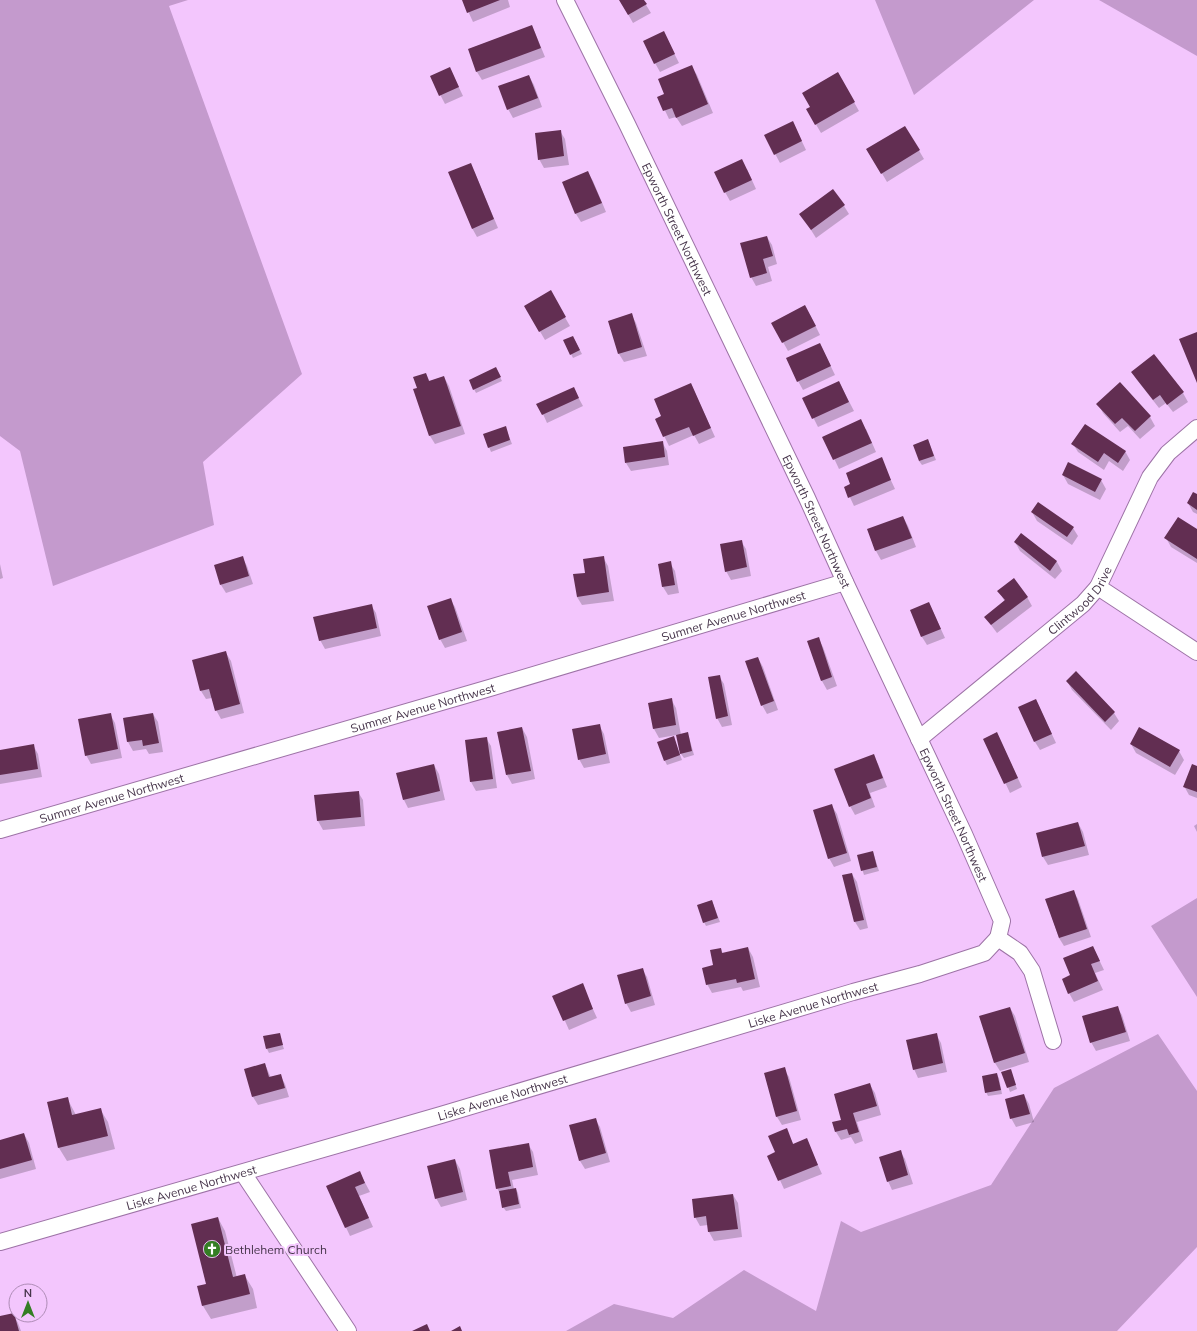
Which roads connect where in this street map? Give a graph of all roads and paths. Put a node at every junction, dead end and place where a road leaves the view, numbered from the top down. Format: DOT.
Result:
graph roads {
  1 [pos="565,0"];
  2 [pos="1197,428"];
  3 [pos="844,582"];
  4 [pos="1098,587"];
  5 [pos="1197,652"];
  6 [pos="918,738"];
  7 [pos="0,830"];
  8 [pos="998,938"];
  9 [pos="1053,1041"];
  10 [pos="243,1173"];
  11 [pos="0,1242"];
  12 [pos="348,1331"];
  1 -- 3 [label="street, Epworth Street Northwest"];
  2 -- 4 [label="street, Clintwood Drive"];
  3 -- 6 [label="street, Epworth Street Northwest"];
  3 -- 7 [label="street, Sumner Avenue Northwest"];
  4 -- 5 [label="street"];
  4 -- 6 [label="street, Clintwood Drive"];
  6 -- 8 [label="street, Epworth Street Northwest"];
  8 -- 9 [label="street"];
  8 -- 10 [label="street, Liske Avenue Northwest"];
  10 -- 11 [label="street, Liske Avenue Northwest"];
  10 -- 12 [label="street"];
}
